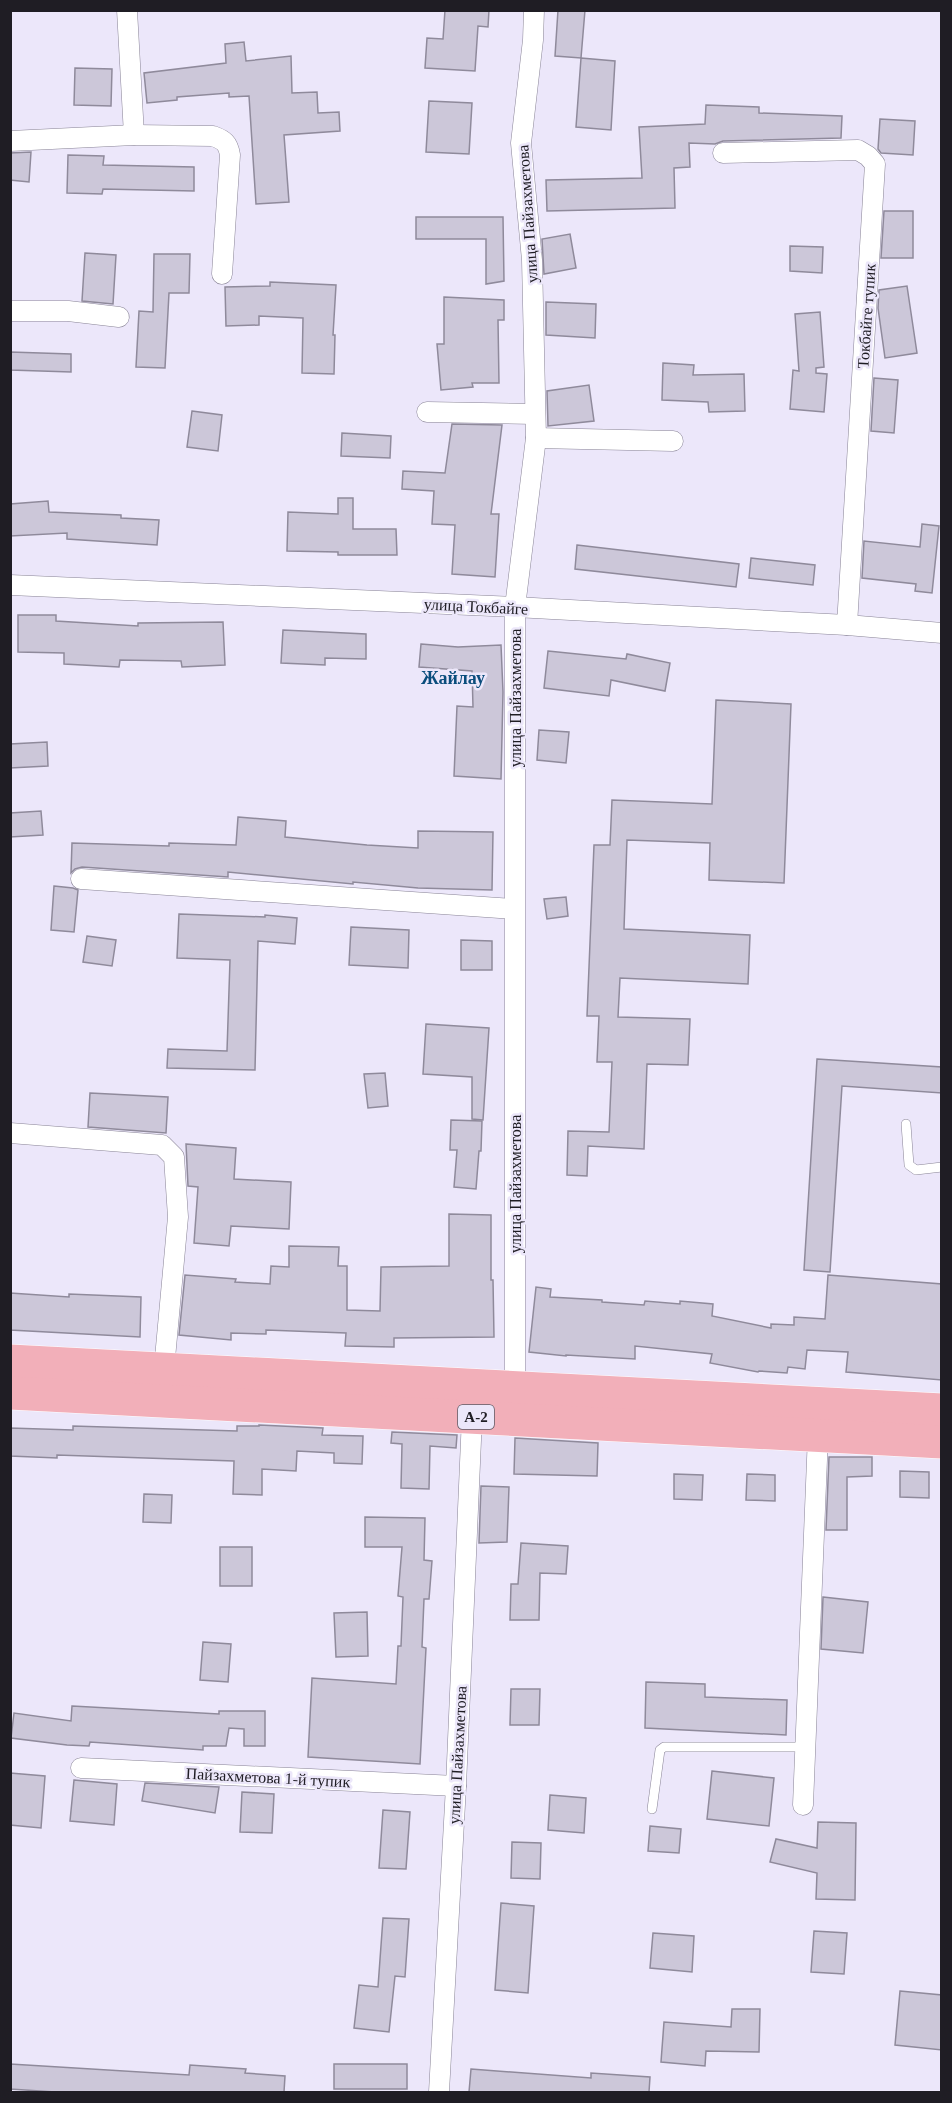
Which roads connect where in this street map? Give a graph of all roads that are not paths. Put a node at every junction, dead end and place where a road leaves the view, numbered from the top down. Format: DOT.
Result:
graph roads {
  1 [pos="127,10"];
  2 [pos="534,10"];
  3 [pos="134,135"];
  4 [pos="10,141"];
  5 [pos="723,153"];
  6 [pos="222,274"];
  7 [pos="10,311"];
  8 [pos="118,317"];
  9 [pos="427,412"];
  10 [pos="536,414"];
  11 [pos="536,438"];
  12 [pos="673,441"];
  13 [pos="10,585"];
  14 [pos="515,607"];
  15 [pos="847,625"];
  16 [pos="942,633"];
  17 [pos="81,879"];
  18 [pos="514,909"];
  19 [pos="906,1124"];
  20 [pos="10,1133"];
  21 [pos="942,1167"];
  22 [pos="10,1361"];
  23 [pos="164,1369"];
  24 [pos="515,1388"];
  25 [pos="10,1393"];
  26 [pos="942,1410"];
  27 [pos="472,1417"];
  28 [pos="818,1435"];
  29 [pos="942,1442"];
  30 [pos="805,1747"];
  31 [pos="81,1768"];
  32 [pos="456,1786"];
  33 [pos="803,1805"];
  34 [pos="652,1809"];
  35 [pos="439,2092"];
  1 -- 3 [label="street"];
  2 -- 10 [label="street, улица Пайзахметова"];
  3 -- 4 [label="street"];
  3 -- 6 [label="street"];
  5 -- 15 [label="street, Токбайге тупик"];
  7 -- 8 [label="street"];
  9 -- 10 [label="street"];
  10 -- 11 [label="street, улица Пайзахметова"];
  11 -- 12 [label="street"];
  11 -- 14 [label="street, улица Пайзахметова"];
  13 -- 14 [label="street, улица Токбайге"];
  14 -- 15 [label="street, улица Токбайге"];
  14 -- 18 [label="street, улица Пайзахметова"];
  15 -- 16 [label="street, улица Токбайге"];
  17 -- 18 [label="street"];
  18 -- 24 [label="street, улица Пайзахметова"];
  19 -- 21 [label="lane"];
  20 -- 23 [label="street"];
  22 -- 23 [label="highway, A-2"];
  23 -- 24 [label="highway, A-2"];
  24 -- 26 [label="highway, A-2"];
  25 -- 27 [label="highway, A-2"];
  27 -- 28 [label="highway, A-2"];
  27 -- 32 [label="street, улица Пайзахметова"];
  28 -- 29 [label="highway, A-2"];
  28 -- 30 [label="street"];
  30 -- 33 [label="street"];
  30 -- 34 [label="lane"];
  31 -- 32 [label="street, Пайзахметова 1-й тупик"];
  32 -- 35 [label="street, улица Пайзахметова"];
}
